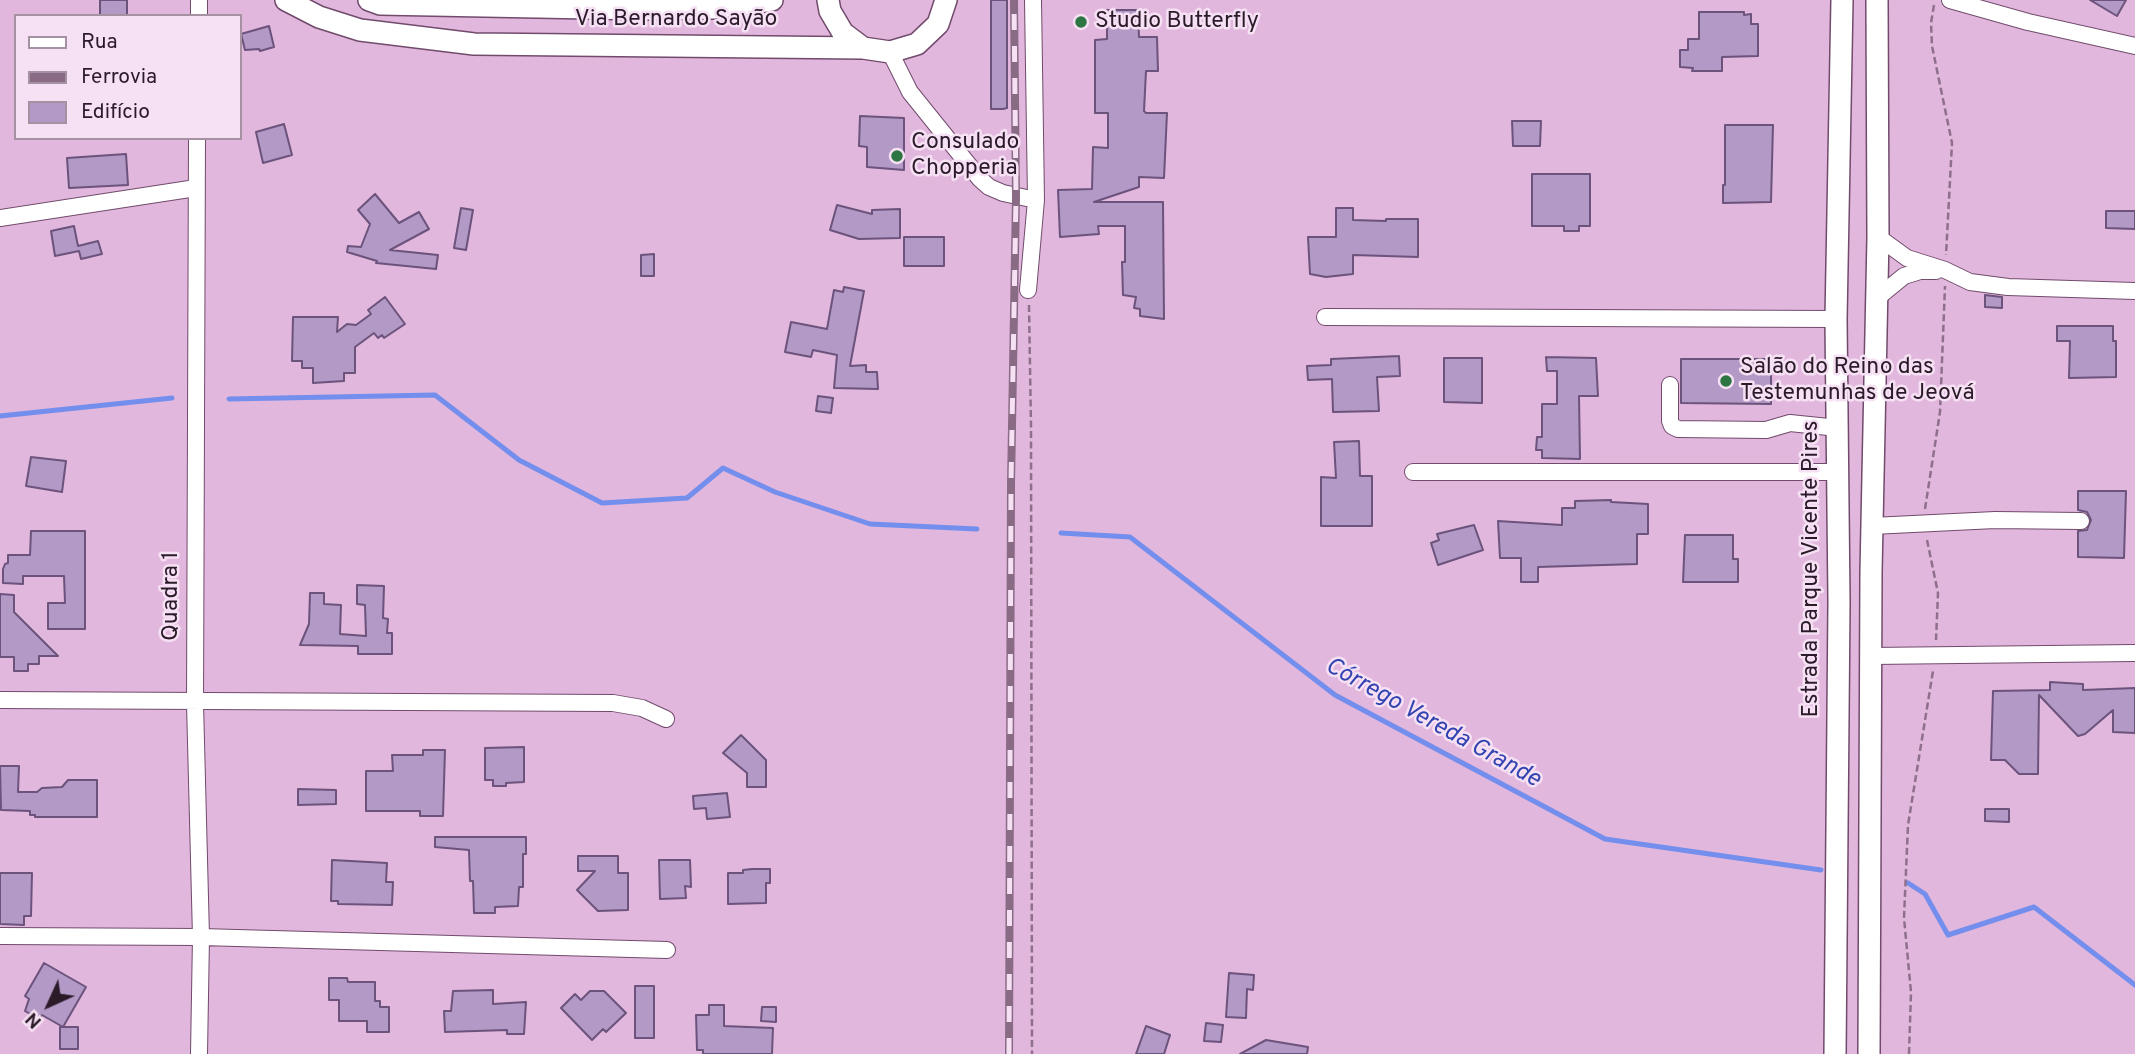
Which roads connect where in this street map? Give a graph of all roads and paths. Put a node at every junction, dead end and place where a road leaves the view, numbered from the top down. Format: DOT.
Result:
graph roads {
  1 [pos="286,0"];
  2 [pos="369,0"];
  3 [pos="772,0"];
  4 [pos="828,0"];
  5 [pos="946,0"];
  6 [pos="1033,0"];
  7 [pos="1842,0"];
  8 [pos="1877,0"];
  9 [pos="1950,0"];
  10 [pos="2135,46"];
  11 [pos="863,48"];
  12 [pos="890,52"];
  13 [pos="197,140"];
  14 [pos="196,188"];
  15 [pos="1036,200"];
  16 [pos="0,218"];
  17 [pos="1878,237"];
  18 [pos="1945,271"];
  19 [pos="1028,290"];
  20 [pos="2135,291"];
  21 [pos="1877,298"];
  22 [pos="1325,317"];
  23 [pos="1836,319"];
  24 [pos="1670,385"];
  25 [pos="1838,424"];
  26 [pos="1413,472"];
  27 [pos="1838,472"];
  28 [pos="1872,480"];
  29 [pos="2081,521"];
  30 [pos="1872,526"];
  31 [pos="1838,527"];
  32 [pos="1871,572"];
  33 [pos="2135,653"];
  34 [pos="1871,656"];
  35 [pos="0,700"];
  36 [pos="195,703"];
  37 [pos="666,719"];
  38 [pos="0,936"];
  39 [pos="201,937"];
  40 [pos="667,950"];
  41 [pos="199,1054"];
  42 [pos="1032,1054"];
  43 [pos="1835,1054"];
  44 [pos="1869,1054"];
  1 -- 11 [label="main road, Via Bernardo Sayão"];
  2 -- 3 [label="main road, Via Bernardo Sayão"];
  4 -- 11 [label="main road"];
  5 -- 12 [label="main road"];
  6 -- 15 [label="street"];
  7 -- 23 [label="main road, Estrada Parque Vicente Pires"];
  8 -- 17 [label="main road"];
  9 -- 10 [label="street"];
  11 -- 12 [label="main road, Via Bernardo Sayão"];
  12 -- 15 [label="street"];
  13 -- 14 [label="street, Quadra 1"];
  14 -- 16 [label="street"];
  14 -- 36 [label="street, Quadra 1"];
  15 -- 19 [label="street"];
  17 -- 18 [label="street"];
  17 -- 21 [label="main road"];
  18 -- 20 [label="street"];
  18 -- 21 [label="street"];
  19 -- 42 [label="path"];
  21 -- 28 [label="main road"];
  22 -- 23 [label="street"];
  23 -- 25 [label="main road, Estrada Parque Vicente Pires"];
  24 -- 25 [label="street"];
  25 -- 27 [label="main road, Estrada Parque Vicente Pires"];
  25 -- 28 [label="main road"];
  26 -- 27 [label="street"];
  27 -- 31 [label="main road, Estrada Parque Vicente Pires"];
  28 -- 30 [label="main road"];
  29 -- 30 [label="street"];
  30 -- 32 [label="main road"];
  31 -- 32 [label="main road"];
  31 -- 43 [label="main road, Estrada Parque Vicente Pires"];
  32 -- 34 [label="main road"];
  33 -- 34 [label="street"];
  34 -- 44 [label="main road"];
  35 -- 36 [label="street"];
  36 -- 37 [label="street"];
  36 -- 39 [label="street, Quadra 1"];
  38 -- 39 [label="street"];
  39 -- 40 [label="street"];
  39 -- 41 [label="street, Quadra 1"];
}
